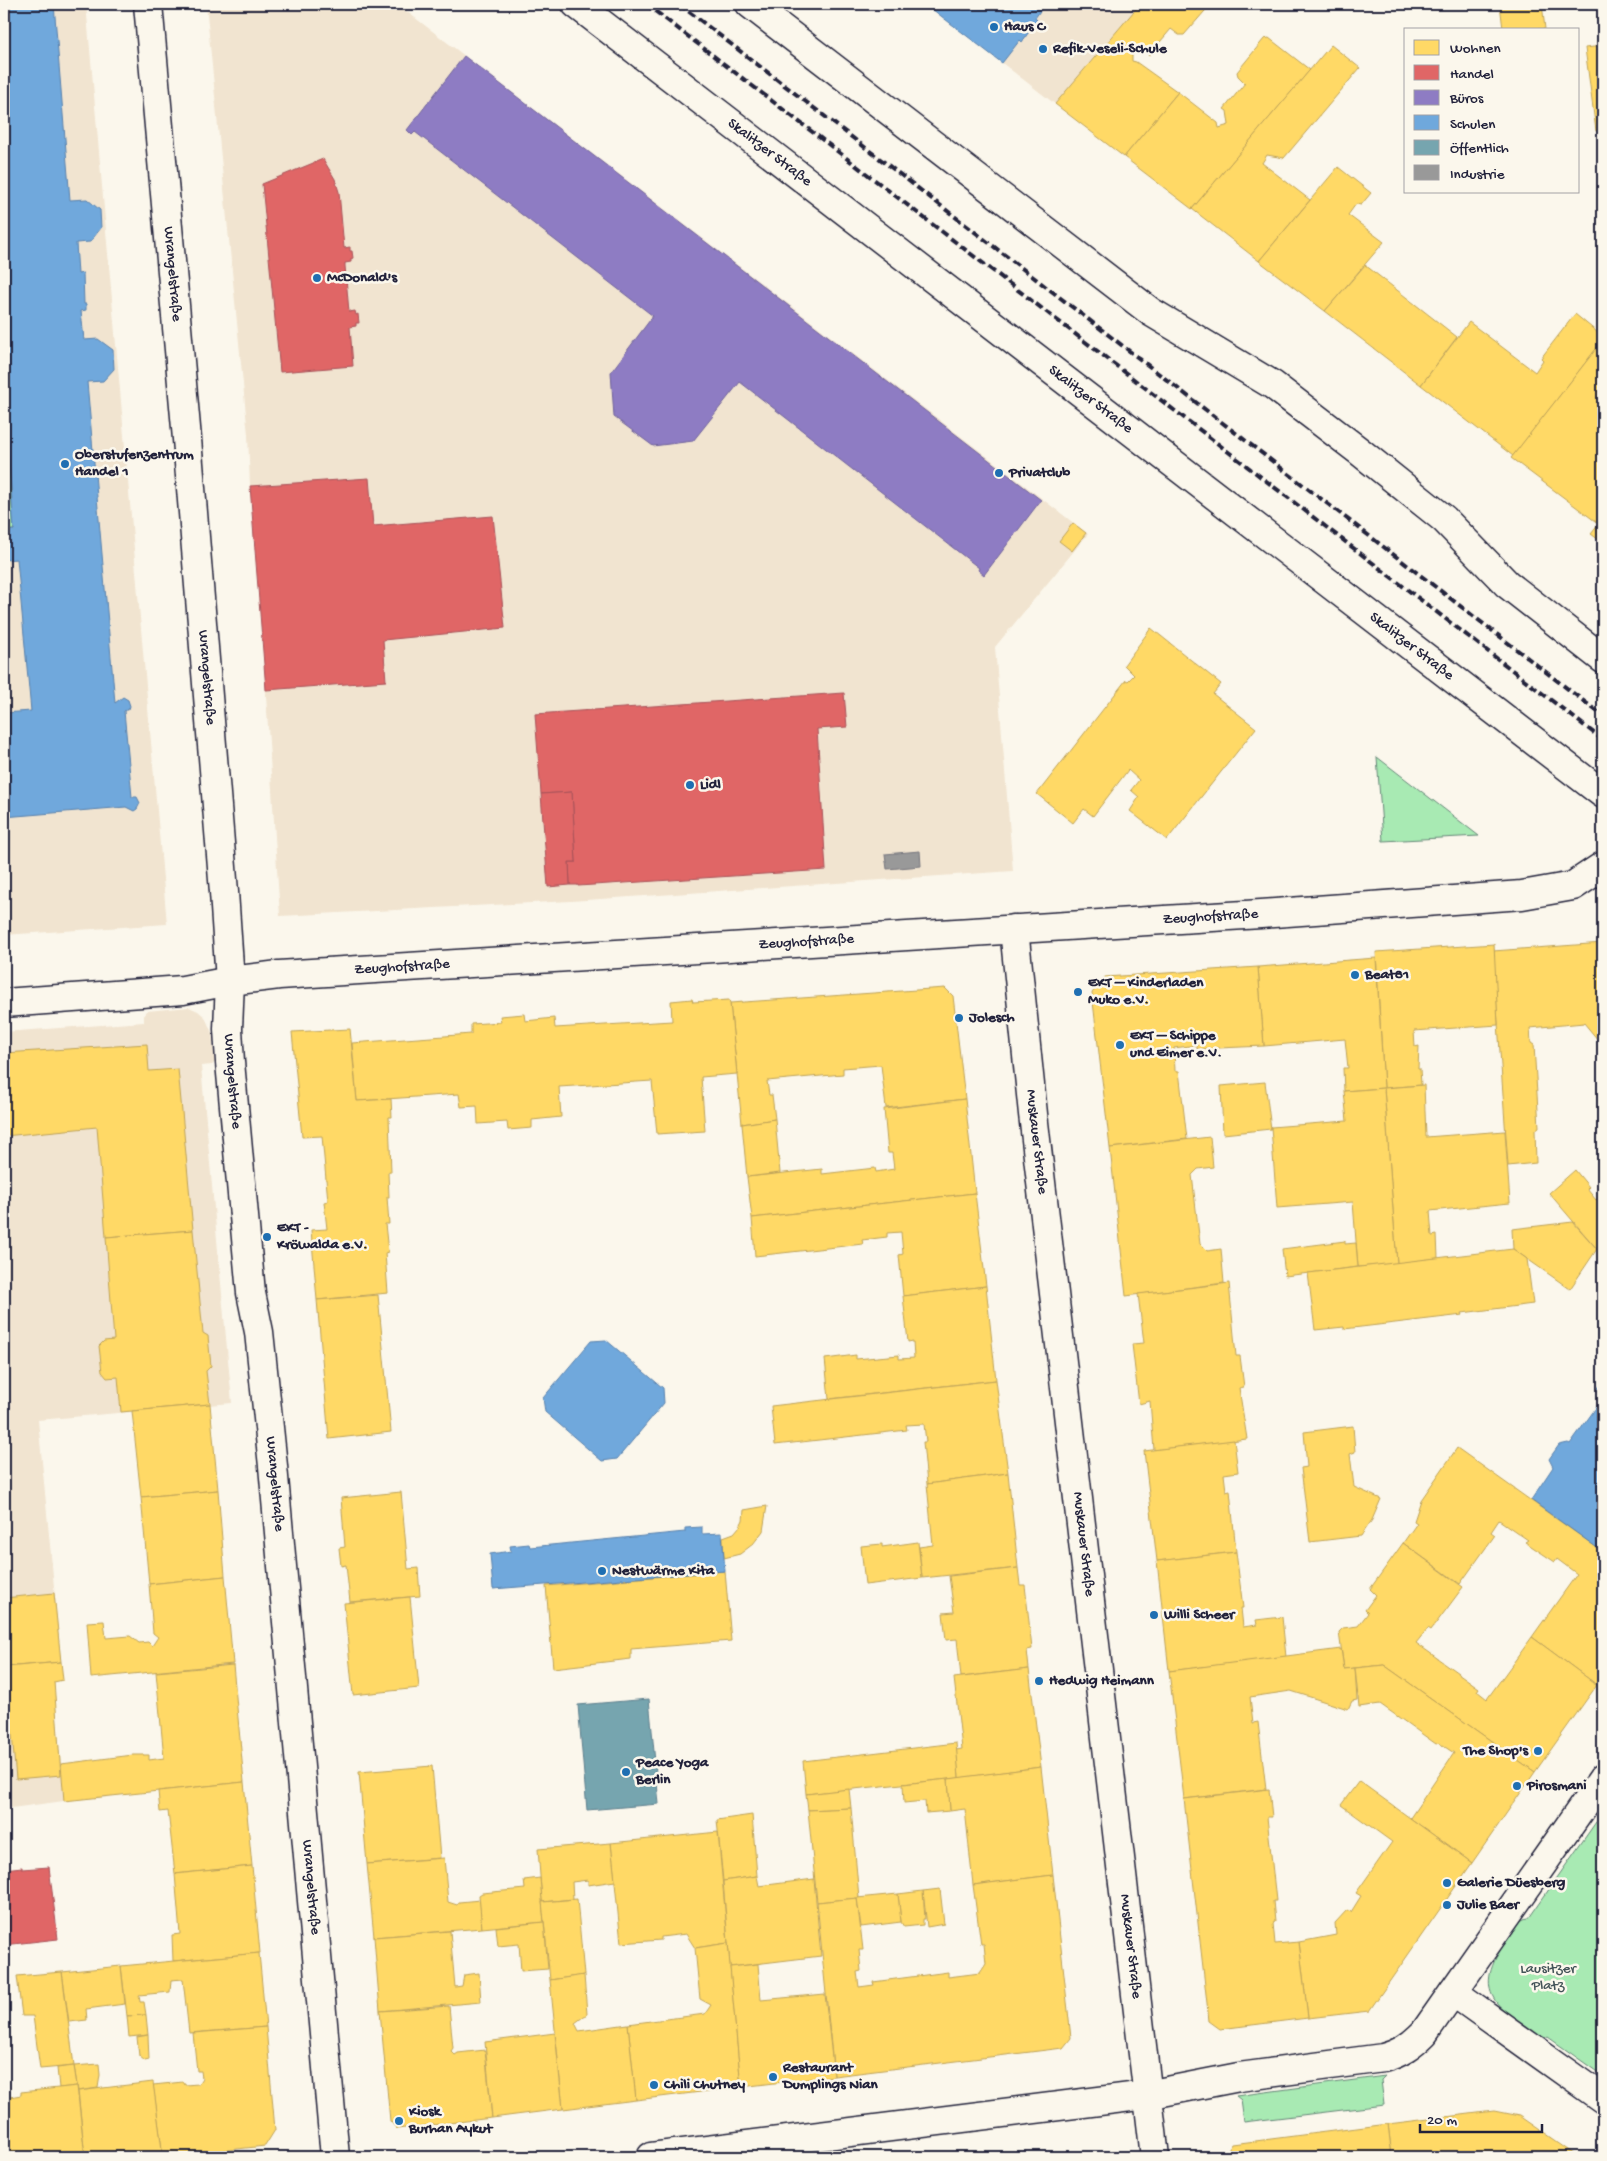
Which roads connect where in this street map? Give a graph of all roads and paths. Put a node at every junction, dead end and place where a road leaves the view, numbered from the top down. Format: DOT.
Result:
graph roads {
  1 [pos="148,4"];
  2 [pos="576,4"];
  3 [pos="750,4"];
  4 [pos="1603,659"];
  5 [pos="1603,794"];
  6 [pos="1603,866"];
  7 [pos="1014,929"];
  8 [pos="230,981"];
  9 [pos="4,1003"];
  10 [pos="1603,1778"];
  11 [pos="1454,1992"];
  12 [pos="1147,2094"];
  13 [pos="1603,2099"];
  14 [pos="335,2157"];
  15 [pos="651,2157"];
  16 [pos="1155,2157"];
  1 -- 8 [label="street, Wrangelstraße"];
  2 -- 5 [label="street, Skalitzer Straße"];
  3 -- 4 [label="street"];
  6 -- 7 [label="street, Zeughofstraße"];
  7 -- 8 [label="street, Zeughofstraße"];
  7 -- 12 [label="street, Muskauer Straße"];
  8 -- 9 [label="street, Zeughofstraße"];
  8 -- 14 [label="street, Wrangelstraße"];
  10 -- 11 [label="street"];
  11 -- 12 [label="street"];
  11 -- 13 [label="street"];
  12 -- 15 [label="street"];
  12 -- 16 [label="street, Muskauer Straße"];
}
